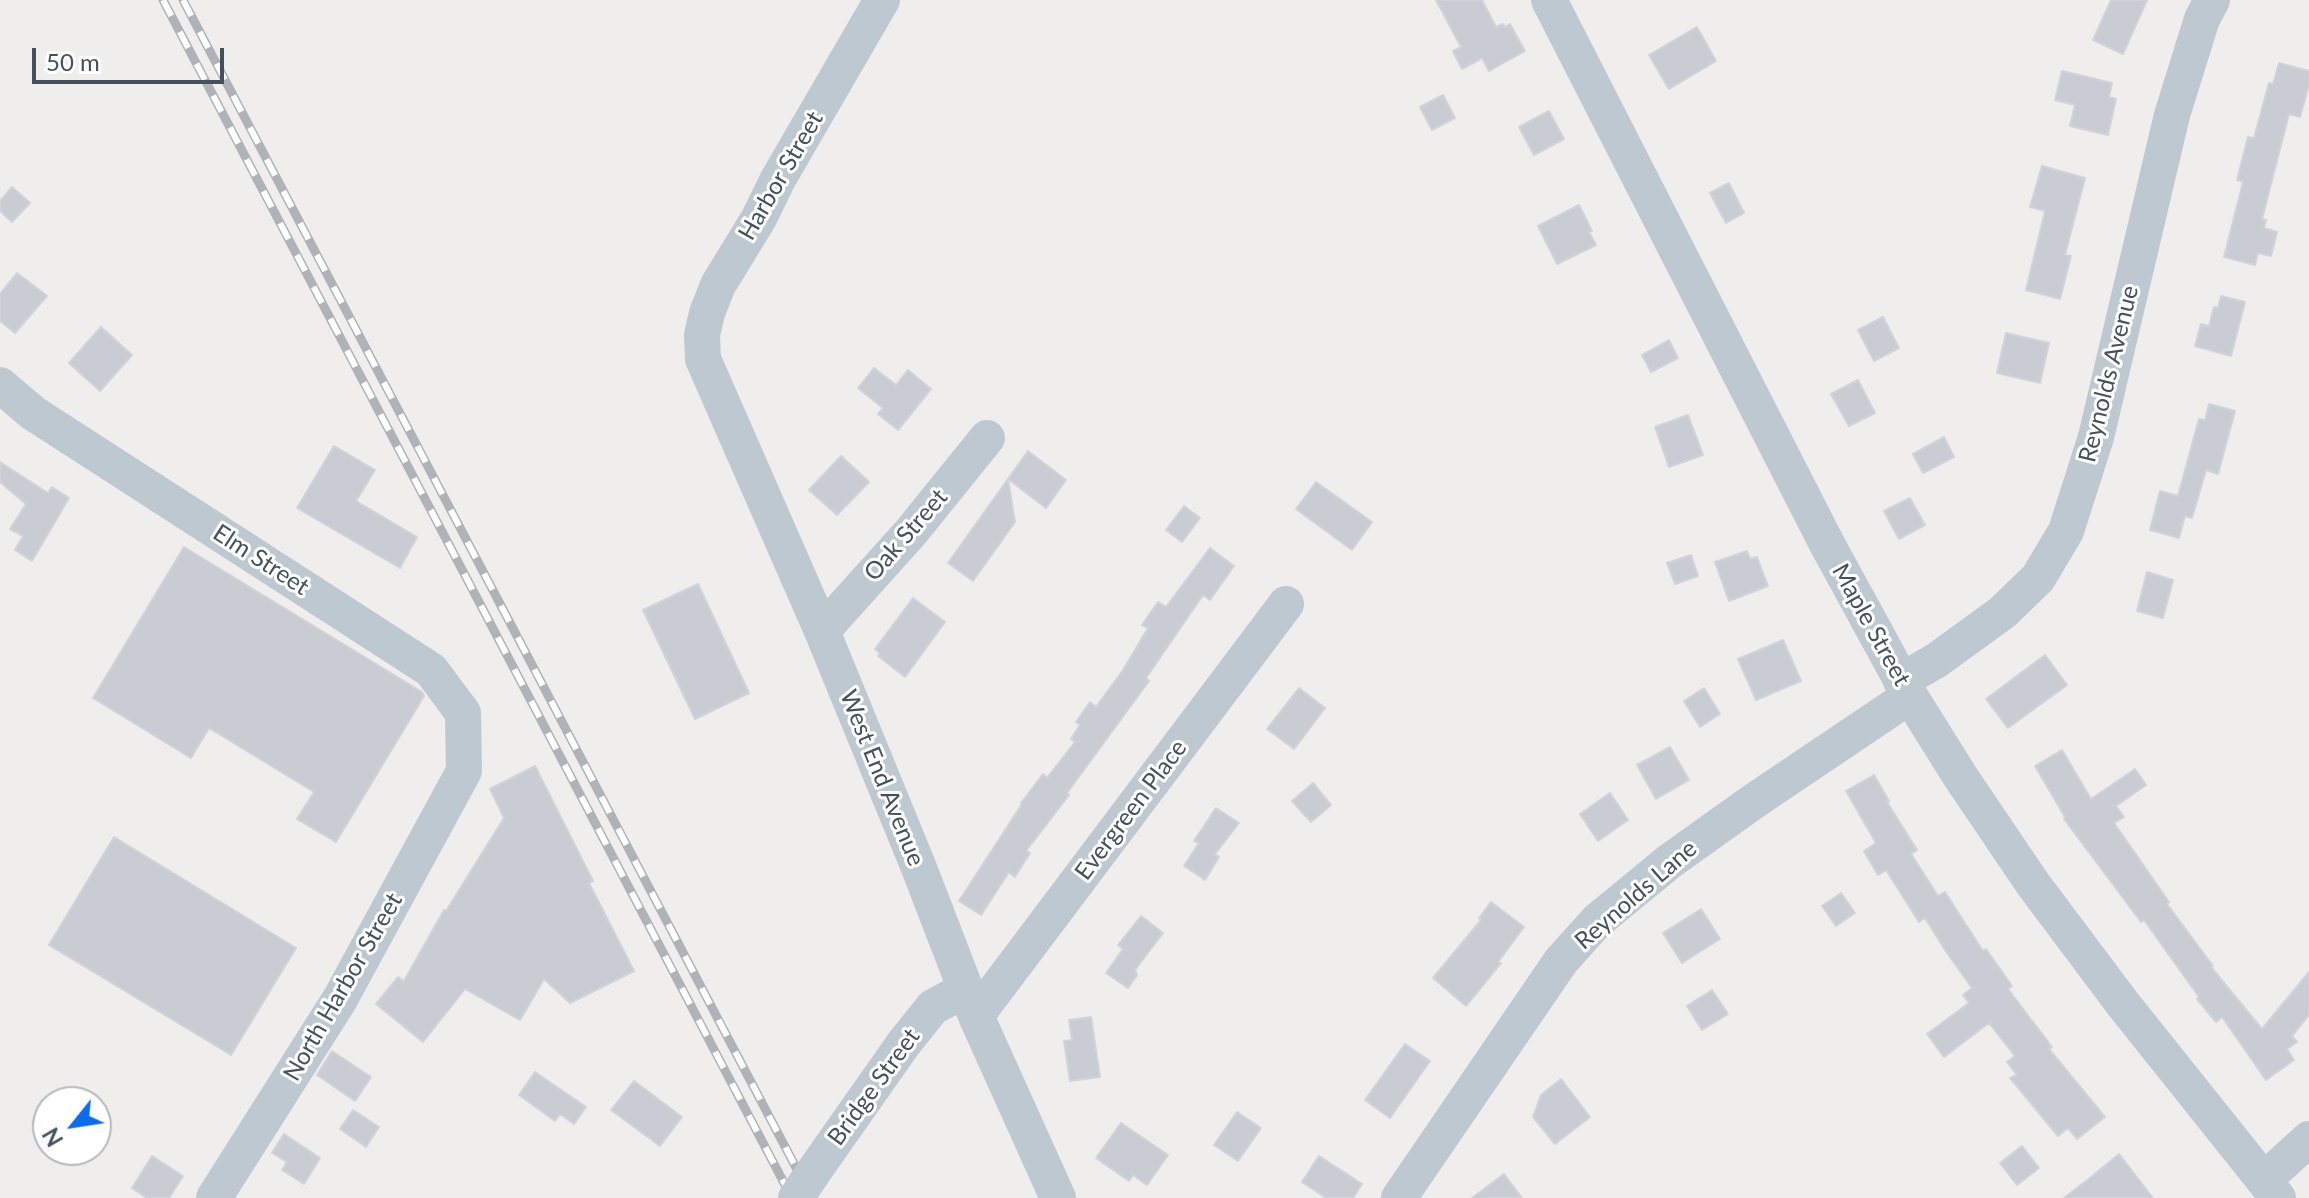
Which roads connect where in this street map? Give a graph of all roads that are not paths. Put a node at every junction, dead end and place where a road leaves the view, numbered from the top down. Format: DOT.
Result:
graph roads {
  1 [pos="882,0"];
  2 [pos="1549,0"];
  3 [pos="2212,0"];
  4 [pos="703,359"];
  5 [pos="0,385"];
  6 [pos="987,438"];
  7 [pos="1286,604"];
  8 [pos="822,631"];
  9 [pos="1906,688"];
  10 [pos="464,771"];
  11 [pos="971,1003"];
  12 [pos="2309,1139"];
  13 [pos="804,1186"];
  14 [pos="2271,1189"];
  15 [pos="214,1198"];
  16 [pos="1058,1198"];
  17 [pos="1399,1198"];
  1 -- 4 [label="street, Harbor Street"];
  2 -- 9 [label="street, Maple Street"];
  3 -- 9 [label="street, Reynolds Avenue"];
  4 -- 8 [label="street, West End Avenue"];
  5 -- 10 [label="street, Elm Street"];
  6 -- 8 [label="street, Oak Street"];
  7 -- 11 [label="street, Evergreen Place"];
  8 -- 11 [label="street, West End Avenue"];
  9 -- 14 [label="street, Maple Street"];
  9 -- 17 [label="street, Reynolds Lane"];
  10 -- 15 [label="street, North Harbor Street"];
  11 -- 13 [label="street, Bridge Street"];
  11 -- 16 [label="street, West End Avenue"];
  12 -- 14 [label="street"];
}
